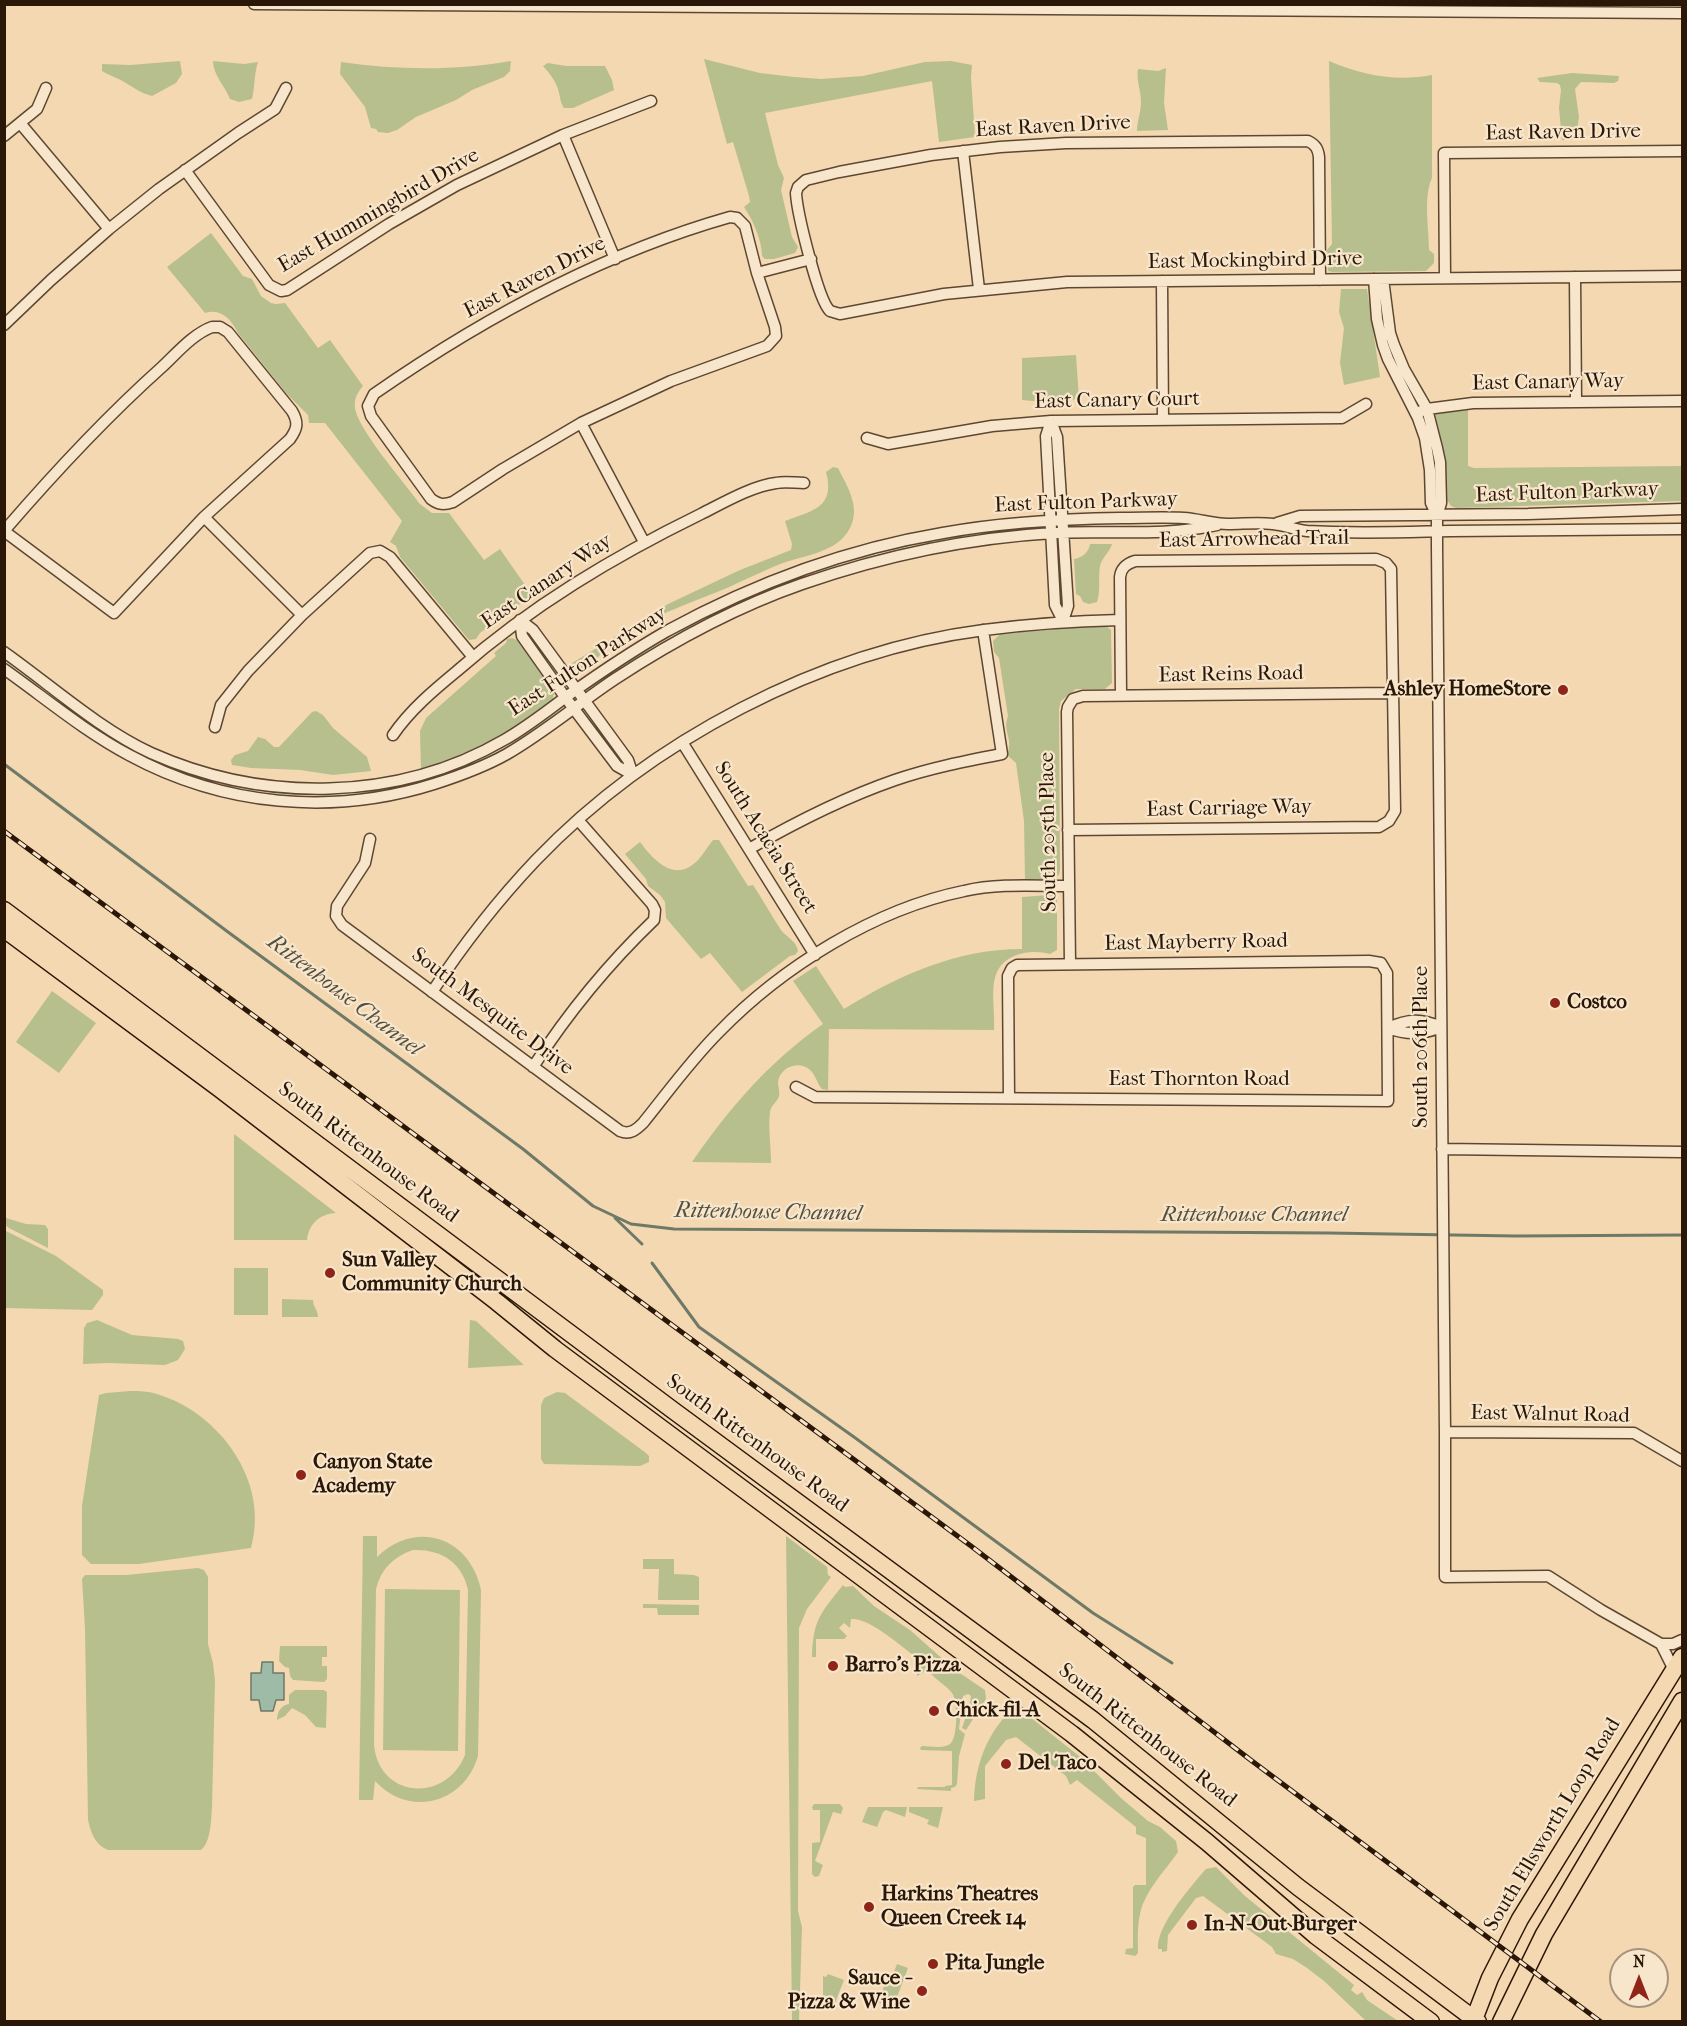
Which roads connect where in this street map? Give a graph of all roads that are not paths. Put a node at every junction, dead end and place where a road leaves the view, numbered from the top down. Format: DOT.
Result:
graph roads {
  1 [pos="254,4"];
  2 [pos="769,6"];
  3 [pos="1683,14"];
  4 [pos="46,88"];
  5 [pos="286,88"];
  6 [pos="651,101"];
  7 [pos="20,123"];
  8 [pos="563,135"];
  9 [pos="4,136"];
  10 [pos="963,151"];
  11 [pos="1683,151"];
  12 [pos="185,170"];
  13 [pos="109,229"];
  14 [pos="615,259"];
  15 [pos="811,259"];
  16 [pos="757,273"];
  17 [pos="1683,276"];
  18 [pos="1575,277"];
  19 [pos="1445,278"];
  20 [pos="1378,279"];
  21 [pos="1320,280"];
  22 [pos="1161,281"];
  23 [pos="979,289"];
  24 [pos="4,325"];
  25 [pos="1683,401"];
  26 [pos="1576,402"];
  27 [pos="1366,404"];
  28 [pos="1421,411"];
  29 [pos="1163,420"];
  30 [pos="1051,421"];
  31 [pos="581,423"];
  32 [pos="867,438"];
  33 [pos="804,483"];
  34 [pos="1683,509"];
  35 [pos="1437,516"];
  36 [pos="204,517"];
  37 [pos="1062,519"];
  38 [pos="1050,520"];
  39 [pos="1223,524"];
  40 [pos="1274,524"];
  41 [pos="1683,529"];
  42 [pos="4,531"];
  43 [pos="1437,531"];
  44 [pos="1051,533"];
  45 [pos="1063,533"];
  46 [pos="644,542"];
  47 [pos="302,615"];
  48 [pos="520,620"];
  49 [pos="1120,620"];
  50 [pos="1063,621"];
  51 [pos="983,630"];
  52 [pos="4,652"];
  53 [pos="473,657"];
  54 [pos="4,669"];
  55 [pos="576,690"];
  56 [pos="1393,693"];
  57 [pos="1121,695"];
  58 [pos="565,697"];
  59 [pos="584,701"];
  60 [pos="1071,701"];
  61 [pos="574,708"];
  62 [pos="215,728"];
  63 [pos="393,735"];
  64 [pos="682,742"];
  65 [pos="633,775"];
  66 [pos="578,820"];
  67 [pos="1068,830"];
  68 [pos="370,839"];
  69 [pos="748,849"];
  70 [pos="1069,886"];
  71 [pos="4,910"];
  72 [pos="4,930"];
  73 [pos="39,945"];
  74 [pos="815,955"];
  75 [pos="1070,964"];
  76 [pos="432,992"];
  77 [pos="1441,1027"];
  78 [pos="1388,1028"];
  79 [pos="532,1067"];
  80 [pos="796,1087"];
  81 [pos="1008,1098"];
  82 [pos="1442,1149"];
  83 [pos="1683,1152"];
  84 [pos="571,1334"];
  85 [pos="558,1352"];
  86 [pos="1445,1432"];
  87 [pos="1683,1461"];
  88 [pos="849,1567"];
  89 [pos="921,1593"];
  90 [pos="1683,1640"];
  91 [pos="1661,1644"];
  92 [pos="1678,1663"];
  93 [pos="1009,1686"];
  94 [pos="1683,1701"];
  95 [pos="1093,1720"];
  96 [pos="1222,1824"];
  97 [pos="1207,1842"];
  98 [pos="1475,2020"];
  99 [pos="1431,2022"];
  100 [pos="1501,2022"];
  1 -- 2 [label="street"];
  2 -- 3 [label="street"];
  4 -- 7 [label="street"];
  5 -- 12 [label="street"];
  6 -- 8 [label="street, East Hummingbird Drive"];
  7 -- 9 [label="street"];
  7 -- 13 [label="street"];
  8 -- 12 [label="street, East Hummingbird Drive"];
  8 -- 14 [label="street"];
  10 -- 15 [label="street, East Raven Drive"];
  10 -- 21 [label="street, East Raven Drive"];
  10 -- 23 [label="street"];
  11 -- 19 [label="street, East Raven Drive"];
  12 -- 13 [label="street"];
  13 -- 24 [label="street"];
  14 -- 16 [label="street, East Raven Drive"];
  14 -- 31 [label="street, East Raven Drive"];
  15 -- 16 [label="street"];
  15 -- 23 [label="street, East Mockingbird Drive"];
  16 -- 31 [label="street"];
  17 -- 18 [label="street, East Mockingbird Drive"];
  18 -- 19 [label="street, East Mockingbird Drive"];
  18 -- 26 [label="street"];
  19 -- 20 [label="street, East Mockingbird Drive"];
  20 -- 21 [label="street, East Mockingbird Drive"];
  20 -- 28 [label="street, South 206th Place"];
  21 -- 22 [label="street, East Mockingbird Drive"];
  22 -- 23 [label="street, East Mockingbird Drive"];
  22 -- 29 [label="street"];
  25 -- 26 [label="street, East Canary Way"];
  26 -- 28 [label="street, East Canary Way"];
  27 -- 29 [label="street, East Canary Court"];
  28 -- 35 [label="street, South 206th Place"];
  29 -- 30 [label="street, East Canary Court"];
  30 -- 32 [label="street, East Canary Court"];
  30 -- 37 [label="street"];
  30 -- 38 [label="street"];
  31 -- 46 [label="street"];
  33 -- 46 [label="street"];
  34 -- 35 [label="street, East Fulton Parkway"];
  35 -- 40 [label="street, East Fulton Parkway"];
  35 -- 43 [label="street, South 206th Place"];
  36 -- 42 [label="street"];
  36 -- 42 [label="street"];
  36 -- 47 [label="street"];
  37 -- 38 [label="street, East Fulton Parkway"];
  37 -- 39 [label="street, East Fulton Parkway"];
  37 -- 45 [label="street"];
  38 -- 44 [label="street"];
  38 -- 55 [label="street, East Fulton Parkway"];
  39 -- 40 [label="street, East Fulton Parkway"];
  39 -- 45 [label="street, East Fulton Parkway"];
  40 -- 43 [label="street, East Fulton Parkway"];
  41 -- 43 [label="street, East Fulton Parkway"];
  43 -- 77 [label="street, South 206th Place"];
  44 -- 45 [label="street, East Fulton Parkway"];
  44 -- 50 [label="street"];
  44 -- 59 [label="street, East Fulton Parkway"];
  45 -- 50 [label="street"];
  46 -- 48 [label="street, East Canary Way"];
  47 -- 53 [label="street"];
  47 -- 62 [label="street"];
  48 -- 53 [label="street, East Canary Way"];
  48 -- 55 [label="street"];
  48 -- 58 [label="street"];
  49 -- 50 [label="street"];
  49 -- 56 [label="street, East Arrowhead Trail"];
  49 -- 57 [label="street"];
  50 -- 51 [label="street"];
  51 -- 64 [label="street"];
  51 -- 69 [label="street"];
  52 -- 58 [label="street, East Fulton Parkway"];
  53 -- 63 [label="street"];
  54 -- 61 [label="street, East Fulton Parkway"];
  55 -- 58 [label="street, East Fulton Parkway"];
  55 -- 59 [label="street"];
  56 -- 57 [label="street, East Reins Road"];
  56 -- 67 [label="street, East Carriage Way"];
  57 -- 60 [label="street, East Reins Road"];
  58 -- 61 [label="street"];
  59 -- 61 [label="street, East Fulton Parkway"];
  59 -- 65 [label="street"];
  60 -- 67 [label="street, South 205th Place"];
  61 -- 65 [label="street"];
  64 -- 65 [label="street"];
  64 -- 69 [label="street, South Acacia Street"];
  65 -- 66 [label="street"];
  66 -- 76 [label="street"];
  66 -- 79 [label="street"];
  67 -- 70 [label="street, South 205th Place"];
  68 -- 76 [label="street, South Mesquite Drive"];
  69 -- 74 [label="street, South Acacia Street"];
  70 -- 74 [label="street"];
  70 -- 75 [label="street, South 205th Place"];
  71 -- 73 [label="main road, South Rittenhouse Road"];
  72 -- 73 [label="main road, South Rittenhouse Road"];
  73 -- 84 [label="main road, South Rittenhouse Road"];
  73 -- 85 [label="main road, South Rittenhouse Road"];
  74 -- 79 [label="street, South Mesquite Drive"];
  75 -- 78 [label="street, East Mayberry Road"];
  75 -- 81 [label="street, East Mayberry Road"];
  76 -- 79 [label="street, South Mesquite Drive"];
  77 -- 78 [label="street"];
  77 -- 82 [label="street, South 206th Place"];
  78 -- 81 [label="street, East Thornton Road"];
  80 -- 81 [label="street, East Thornton Road"];
  82 -- 83 [label="street"];
  82 -- 86 [label="street, South 206th Place"];
  84 -- 85 [label="main road"];
  84 -- 89 [label="main road, South Rittenhouse Road"];
  85 -- 88 [label="main road, South Rittenhouse Road"];
  86 -- 87 [label="street, East Walnut Road"];
  86 -- 91 [label="street, South 206th Place"];
  88 -- 89 [label="main road"];
  88 -- 93 [label="main road, South Rittenhouse Road"];
  89 -- 95 [label="main road, South Rittenhouse Road"];
  90 -- 91 [label="street"];
  91 -- 92 [label="street"];
  92 -- 98 [label="main road, South Ellsworth Loop Road"];
  93 -- 95 [label="main road"];
  93 -- 97 [label="main road, South Rittenhouse Road"];
  94 -- 100 [label="main road"];
  95 -- 96 [label="main road, South Rittenhouse Road"];
  96 -- 97 [label="main road"];
  96 -- 98 [label="main road, South Rittenhouse Road"];
  97 -- 99 [label="main road, South Rittenhouse Road"];
}
